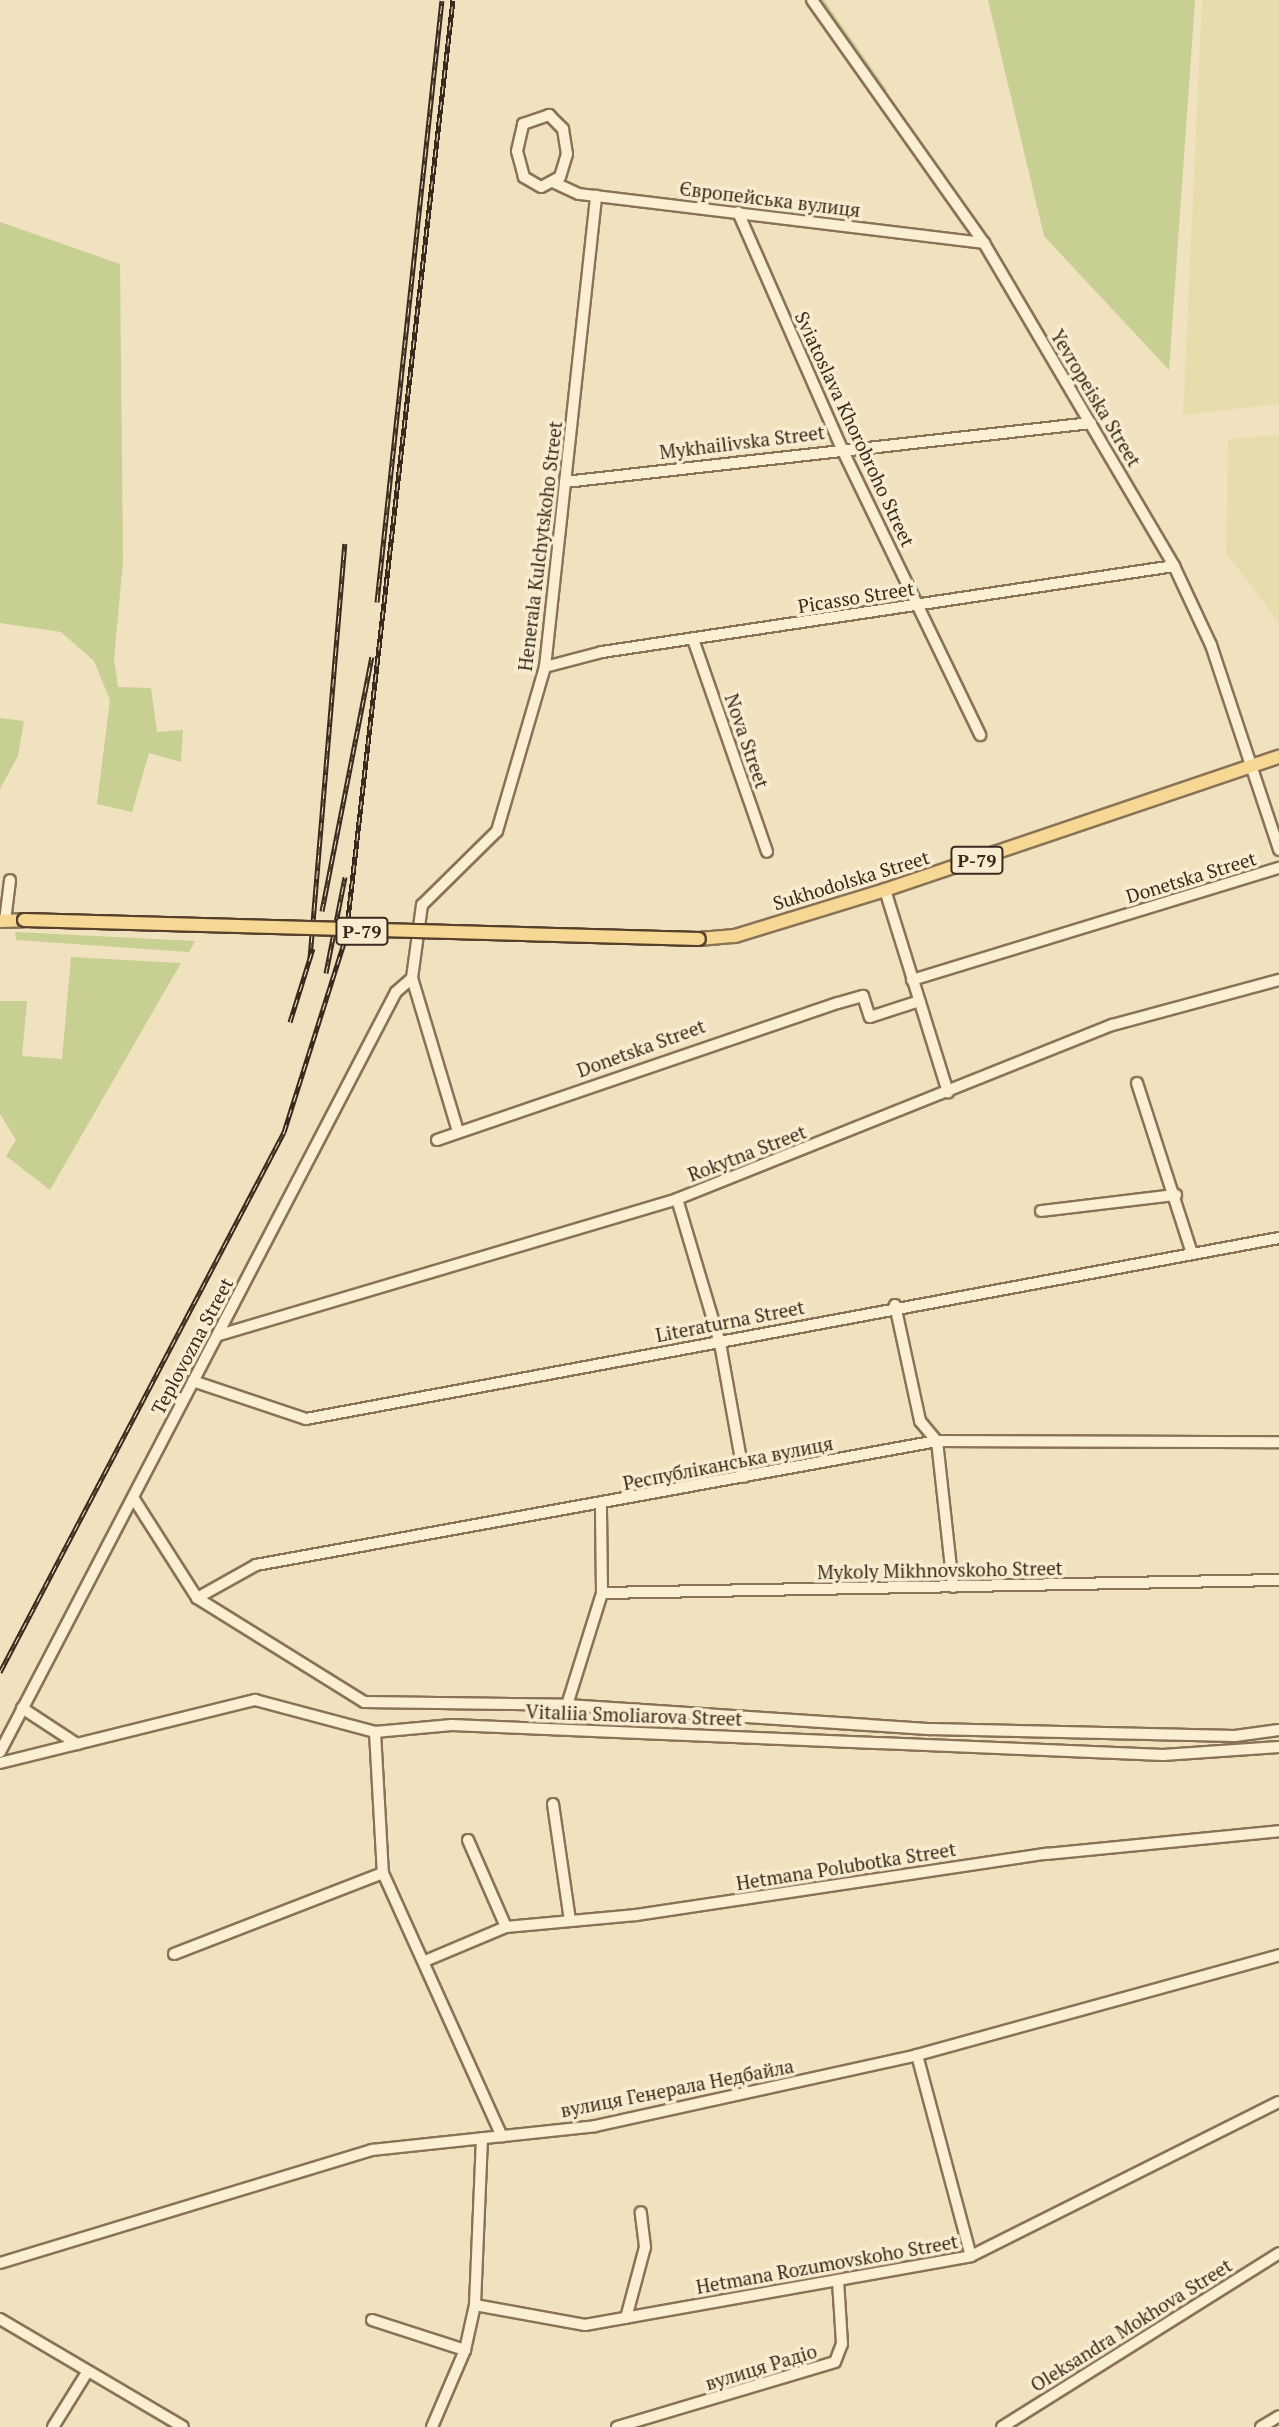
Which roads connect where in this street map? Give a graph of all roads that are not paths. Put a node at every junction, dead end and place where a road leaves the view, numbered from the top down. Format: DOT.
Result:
graph roads {
  1 [pos="812,0"];
  2 [pos="555,183"];
  3 [pos="596,196"];
  4 [pos="738,212"];
  5 [pos="984,243"];
  6 [pos="1091,423"];
  7 [pos="841,447"];
  8 [pos="565,482"];
  9 [pos="1174,566"];
  10 [pos="917,604"];
  11 [pos="694,642"];
  12 [pos="545,667"];
  13 [pos="980,735"];
  14 [pos="1279,757"];
  15 [pos="1252,768"];
  16 [pos="1279,850"];
  17 [pos="767,852"];
  18 [pos="1279,869"];
  19 [pos="10,880"];
  20 [pos="885,890"];
  21 [pos="3,921"];
  22 [pos="412,978"];
  23 [pos="912,980"];
  24 [pos="1279,980"];
  25 [pos="919,1001"];
  26 [pos="1137,1083"];
  27 [pos="948,1092"];
  28 [pos="458,1132"];
  29 [pos="437,1140"];
  30 [pos="1176,1195"];
  31 [pos="677,1199"];
  32 [pos="1041,1211"];
  33 [pos="1279,1238"];
  34 [pos="1192,1253"];
  35 [pos="895,1305"];
  36 [pos="219,1335"];
  37 [pos="720,1343"];
  38 [pos="193,1381"];
  39 [pos="937,1441"];
  40 [pos="1279,1442"];
  41 [pos="744,1477"];
  42 [pos="135,1499"];
  43 [pos="601,1505"];
  44 [pos="1279,1580"];
  45 [pos="953,1587"];
  46 [pos="602,1594"];
  47 [pos="197,1598"];
  48 [pos="566,1706"];
  49 [pos="22,1708"];
  50 [pos="1279,1730"];
  51 [pos="375,1732"];
  52 [pos="77,1744"];
  53 [pos="1279,1747"];
  54 [pos="0,1752"];
  55 [pos="0,1763"];
  56 [pos="554,1804"];
  57 [pos="1279,1831"];
  58 [pos="468,1840"];
  59 [pos="383,1873"];
  60 [pos="570,1921"];
  61 [pos="506,1927"];
  62 [pos="174,1954"];
  63 [pos="1279,1955"];
  64 [pos="425,1961"];
  65 [pos="917,2055"];
  66 [pos="1279,2102"];
  67 [pos="502,2136"];
  68 [pos="482,2138"];
  69 [pos="641,2212"];
  70 [pos="1279,2253"];
  71 [pos="971,2256"];
  72 [pos="0,2263"];
  73 [pos="838,2280"];
  74 [pos="475,2305"];
  75 [pos="626,2318"];
  76 [pos="0,2319"];
  77 [pos="372,2320"];
  78 [pos="465,2350"];
  79 [pos="86,2374"];
  80 [pos="1279,2416"];
  81 [pos="53,2427"];
  82 [pos="183,2427"];
  83 [pos="432,2427"];
  84 [pos="617,2427"];
  85 [pos="1002,2427"];
  86 [pos="1261,2427"];
  1 -- 5 [label="street, Yevropeiska Street"];
  2 -- 2 [label="street"];
  2 -- 3 [label="street, Європейська вулиця"];
  3 -- 4 [label="street, Європейська вулиця"];
  3 -- 8 [label="street, Henerala Kulchytskoho Street"];
  4 -- 5 [label="street, Європейська вулиця"];
  4 -- 7 [label="street, Sviatoslava Khorobroho Street"];
  5 -- 6 [label="street, Yevropeiska Street"];
  6 -- 7 [label="street, Mykhailivska Street"];
  6 -- 9 [label="street, Yevropeiska Street"];
  7 -- 8 [label="street, Mykhailivska Street"];
  7 -- 10 [label="street, Sviatoslava Khorobroho Street"];
  8 -- 12 [label="street, Henerala Kulchytskoho Street"];
  9 -- 10 [label="street, Picasso Street"];
  9 -- 15 [label="street, Yevropeiska Street"];
  10 -- 11 [label="street, Picasso Street"];
  10 -- 13 [label="street, Sviatoslava Khorobroho Street"];
  11 -- 12 [label="street, Picasso Street"];
  11 -- 17 [label="street, Nova Street"];
  12 -- 22 [label="street, Henerala Kulchytskoho Street"];
  14 -- 15 [label="main road, Р-79"];
  15 -- 16 [label="street, Yevropeiska Street"];
  15 -- 20 [label="main road, Sukhodolska Street / Р-79"];
  18 -- 23 [label="street, Donetska Street"];
  19 -- 21 [label="street"];
  20 -- 21 [label="main road, Sukhodolska Street / Р-79, bridge"];
  20 -- 23 [label="street"];
  22 -- 28 [label="street"];
  22 -- 36 [label="street, Teplovozna Street"];
  23 -- 25 [label="street"];
  24 -- 27 [label="street, Rokytna Street"];
  25 -- 27 [label="street"];
  25 -- 28 [label="street"];
  26 -- 30 [label="street"];
  27 -- 31 [label="street, Rokytna Street"];
  28 -- 29 [label="street"];
  30 -- 32 [label="street"];
  30 -- 34 [label="street"];
  31 -- 36 [label="street, Rokytna Street"];
  31 -- 37 [label="street"];
  33 -- 34 [label="street, Literaturna Street"];
  34 -- 35 [label="street, Literaturna Street"];
  35 -- 37 [label="street, Literaturna Street"];
  35 -- 39 [label="street"];
  36 -- 38 [label="street, Teplovozna Street"];
  37 -- 38 [label="street, Literaturna Street"];
  37 -- 41 [label="street"];
  38 -- 42 [label="street, Teplovozna Street"];
  39 -- 40 [label="street, Республіканська вулиця"];
  39 -- 41 [label="street, Республіканська вулиця"];
  39 -- 45 [label="street"];
  41 -- 43 [label="street, Республіканська вулиця"];
  42 -- 47 [label="street, Vitaliia Smoliarova Street"];
  42 -- 49 [label="street, Teplovozna Street"];
  43 -- 46 [label="street"];
  43 -- 47 [label="street, Республіканська вулиця"];
  44 -- 45 [label="street, Mykoly Mikhnovskoho Street"];
  45 -- 46 [label="street, Mykoly Mikhnovskoho Street"];
  46 -- 48 [label="street"];
  47 -- 48 [label="street, Vitaliia Smoliarova Street"];
  48 -- 50 [label="street, Vitaliia Smoliarova Street"];
  49 -- 52 [label="street"];
  49 -- 54 [label="street, Teplovozna Street"];
  51 -- 52 [label="street, Vitaliia Smoliarova Street"];
  51 -- 53 [label="street, Vitaliia Smoliarova Street"];
  51 -- 59 [label="street"];
  52 -- 55 [label="street, Vitaliia Smoliarova Street"];
  56 -- 60 [label="street"];
  57 -- 60 [label="street, Hetmana Polubotka Street"];
  58 -- 61 [label="street"];
  59 -- 62 [label="street"];
  59 -- 64 [label="street"];
  60 -- 61 [label="street, Hetmana Polubotka Street"];
  61 -- 64 [label="street, Hetmana Polubotka Street"];
  63 -- 65 [label="street, вулиця Генерала Недбайла"];
  64 -- 67 [label="street"];
  65 -- 67 [label="street, вулиця Генерала Недбайла"];
  65 -- 71 [label="street"];
  66 -- 71 [label="street, Hetmana Rozumovskoho Street"];
  67 -- 68 [label="street, вулиця Генерала Недбайла"];
  68 -- 72 [label="street, вулиця Генерала Недбайла"];
  68 -- 74 [label="street"];
  69 -- 75 [label="street"];
  70 -- 85 [label="street, Oleksandra Mokhova Street"];
  71 -- 73 [label="street, Hetmana Rozumovskoho Street"];
  73 -- 75 [label="street, Hetmana Rozumovskoho Street"];
  73 -- 84 [label="street, вулиця Радіо"];
  74 -- 75 [label="street, Hetmana Rozumovskoho Street"];
  74 -- 78 [label="street"];
  76 -- 79 [label="street"];
  77 -- 78 [label="street"];
  78 -- 83 [label="street"];
  79 -- 81 [label="street"];
  79 -- 82 [label="street"];
  80 -- 86 [label="street"];
}
